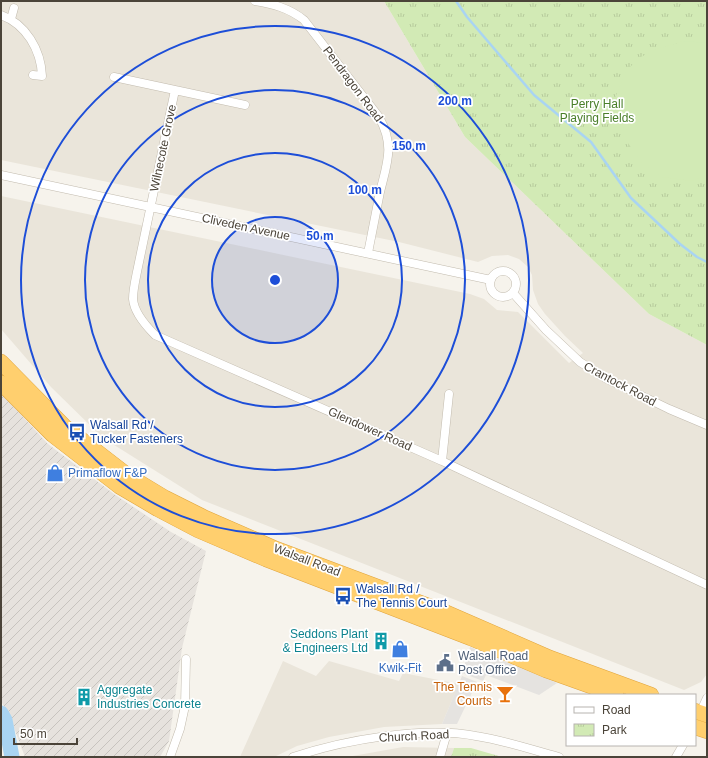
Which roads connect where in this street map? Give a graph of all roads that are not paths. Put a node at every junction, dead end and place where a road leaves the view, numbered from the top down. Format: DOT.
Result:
graph roads {
  1 [pos="255,1"];
  2 [pos="271,2"];
  3 [pos="14,8"];
  4 [pos="1,15"];
  5 [pos="11,18"];
  6 [pos="33,75"];
  7 [pos="114,77"];
  8 [pos="175,90"];
  9 [pos="245,106"];
  10 [pos="1,175"];
  11 [pos="150,206"];
  12 [pos="368,253"];
  13 [pos="491,280"];
  14 [pos="513,293"];
  15 [pos="1,362"];
  16 [pos="1,383"];
  17 [pos="449,394"];
  18 [pos="707,425"];
  19 [pos="442,461"];
  20 [pos="707,585"];
  21 [pos="186,659"];
  22 [pos="613,694"];
  23 [pos="648,694"];
  24 [pos="707,698"];
  25 [pos="699,715"];
  26 [pos="696,727"];
  27 [pos="707,731"];
  28 [pos="447,733"];
  29 [pos="682,746"];
  30 [pos="316,753"];
  31 [pos="170,757"];
  32 [pos="293,757"];
  33 [pos="440,757"];
  34 [pos="559,757"];
  35 [pos="676,757"];
  1 -- 2 [label="street, Pendragon Road"];
  2 -- 12 [label="street, Pendragon Road"];
  3 -- 5 [label="street"];
  4 -- 5 [label="street"];
  5 -- 6 [label="street"];
  7 -- 8 [label="street, Wilnecote Grove"];
  8 -- 9 [label="street, Wilnecote Grove"];
  8 -- 11 [label="street, Wilnecote Grove"];
  10 -- 11 [label="street, Cliveden Avenue"];
  11 -- 12 [label="street, Cliveden Avenue"];
  11 -- 19 [label="street, Glendower Road"];
  12 -- 13 [label="street, Cliveden Avenue"];
  13 -- 14 [label="street"];
  13 -- 14 [label="street"];
  14 -- 18 [label="street, Crantock Road"];
  15 -- 23 [label="highway, Walsall Road"];
  16 -- 22 [label="highway, Walsall Road"];
  17 -- 19 [label="street"];
  19 -- 20 [label="street, Glendower Road"];
  21 -- 31 [label="street"];
  24 -- 25 [label="street"];
  26 -- 27 [label="highway"];
  28 -- 30 [label="street, Church Road"];
  28 -- 33 [label="street"];
  28 -- 34 [label="street, Church Road"];
  29 -- 35 [label="street"];
  30 -- 32 [label="street, Church Road"];
}
